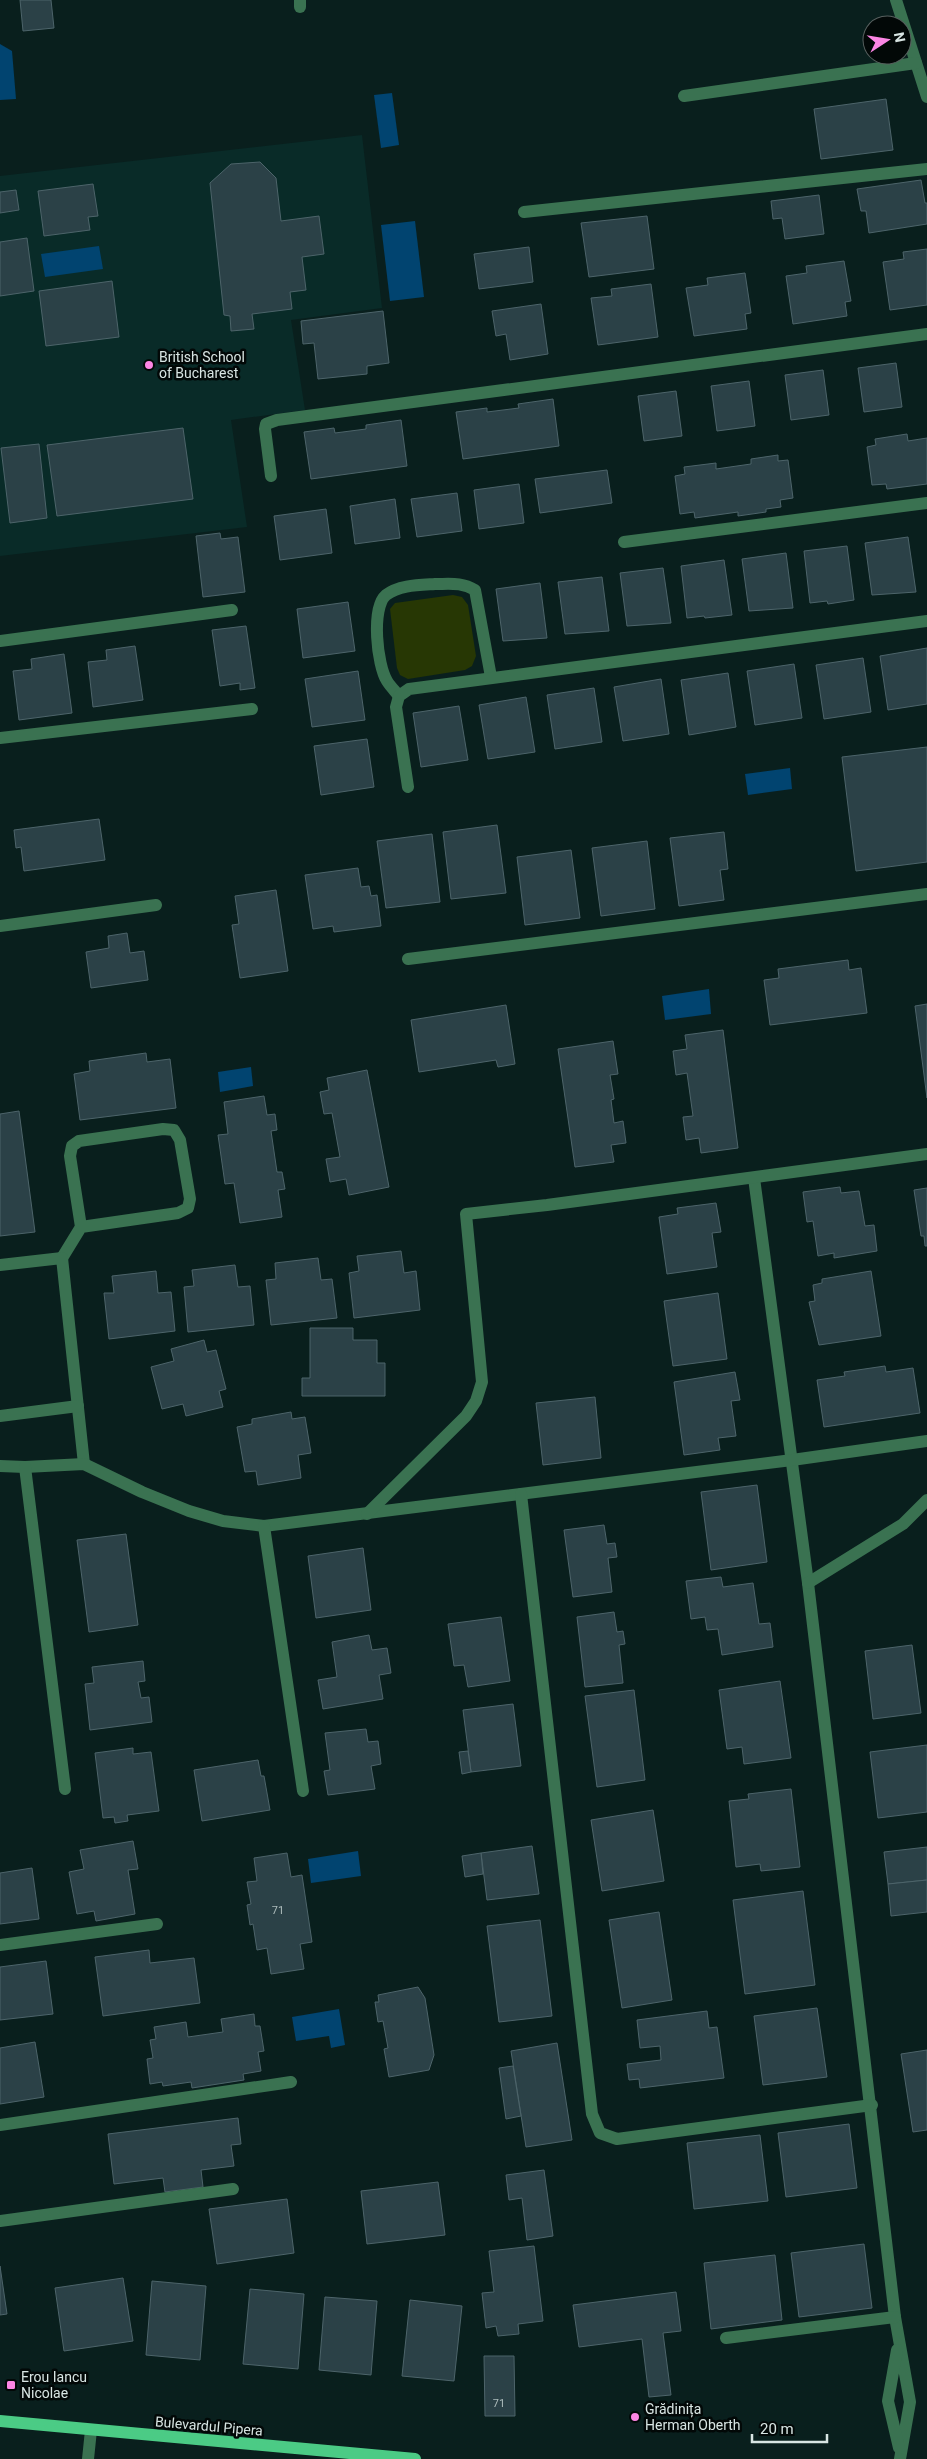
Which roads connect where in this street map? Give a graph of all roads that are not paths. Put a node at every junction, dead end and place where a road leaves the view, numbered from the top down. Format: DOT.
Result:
graph roads {
  1 [pos="896,0"];
  2 [pos="916,63"];
  3 [pos="684,96"];
  4 [pos="927,97"];
  5 [pos="927,169"];
  6 [pos="524,212"];
  7 [pos="927,334"];
  8 [pos="271,476"];
  9 [pos="927,503"];
  10 [pos="624,542"];
  11 [pos="232,610"];
  12 [pos="927,621"];
  13 [pos="0,641"];
  14 [pos="491,677"];
  15 [pos="399,696"];
  16 [pos="252,709"];
  17 [pos="0,738"];
  18 [pos="408,787"];
  19 [pos="927,894"];
  20 [pos="156,906"];
  21 [pos="0,926"];
  22 [pos="408,959"];
  23 [pos="927,1154"];
  24 [pos="754,1178"];
  25 [pos="81,1227"];
  26 [pos="62,1258"];
  27 [pos="0,1265"];
  28 [pos="78,1406"];
  29 [pos="0,1416"];
  30 [pos="927,1440"];
  31 [pos="792,1460"];
  32 [pos="84,1464"];
  33 [pos="0,1466"];
  34 [pos="25,1467"];
  35 [pos="521,1494"];
  36 [pos="927,1500"];
  37 [pos="367,1514"];
  38 [pos="264,1526"];
  39 [pos="808,1583"];
  40 [pos="65,1789"];
  41 [pos="303,1791"];
  42 [pos="157,1924"];
  43 [pos="0,1945"];
  44 [pos="291,2082"];
  45 [pos="872,2105"];
  46 [pos="0,2125"];
  47 [pos="233,2190"];
  48 [pos="0,2221"];
  49 [pos="896,2317"];
  50 [pos="726,2338"];
  51 [pos="899,2343"];
  52 [pos="0,2421"];
  53 [pos="91,2430"];
  54 [pos="900,2456"];
  55 [pos="88,2459"];
  56 [pos="415,2459"];
  1 -- 2 [label="street"];
  2 -- 3 [label="street"];
  2 -- 4 [label="street"];
  5 -- 6 [label="street"];
  7 -- 8 [label="street"];
  9 -- 10 [label="street"];
  11 -- 13 [label="street"];
  12 -- 14 [label="street"];
  14 -- 15 [label="street"];
  14 -- 15 [label="street"];
  15 -- 18 [label="street"];
  16 -- 17 [label="street"];
  19 -- 22 [label="street"];
  20 -- 21 [label="street"];
  23 -- 24 [label="street"];
  24 -- 31 [label="street"];
  24 -- 37 [label="street"];
  25 -- 25 [label="street"];
  25 -- 26 [label="street"];
  26 -- 27 [label="street"];
  26 -- 28 [label="street"];
  28 -- 29 [label="street"];
  28 -- 32 [label="street"];
  30 -- 31 [label="street"];
  31 -- 35 [label="street"];
  31 -- 39 [label="street"];
  32 -- 34 [label="street"];
  32 -- 38 [label="street"];
  33 -- 34 [label="street"];
  34 -- 40 [label="street"];
  35 -- 37 [label="street"];
  35 -- 45 [label="street"];
  36 -- 39 [label="street"];
  37 -- 38 [label="street"];
  38 -- 41 [label="street"];
  39 -- 45 [label="street"];
  42 -- 43 [label="street"];
  44 -- 46 [label="street"];
  45 -- 49 [label="street"];
  47 -- 48 [label="street"];
  49 -- 50 [label="street"];
  49 -- 51 [label="street"];
  51 -- 54 [label="street"];
  51 -- 54 [label="street"];
  52 -- 53 [label="main road, Bulevardul Pipera"];
  53 -- 55 [label="street"];
  53 -- 56 [label="main road, Bulevardul Pipera"];
}
